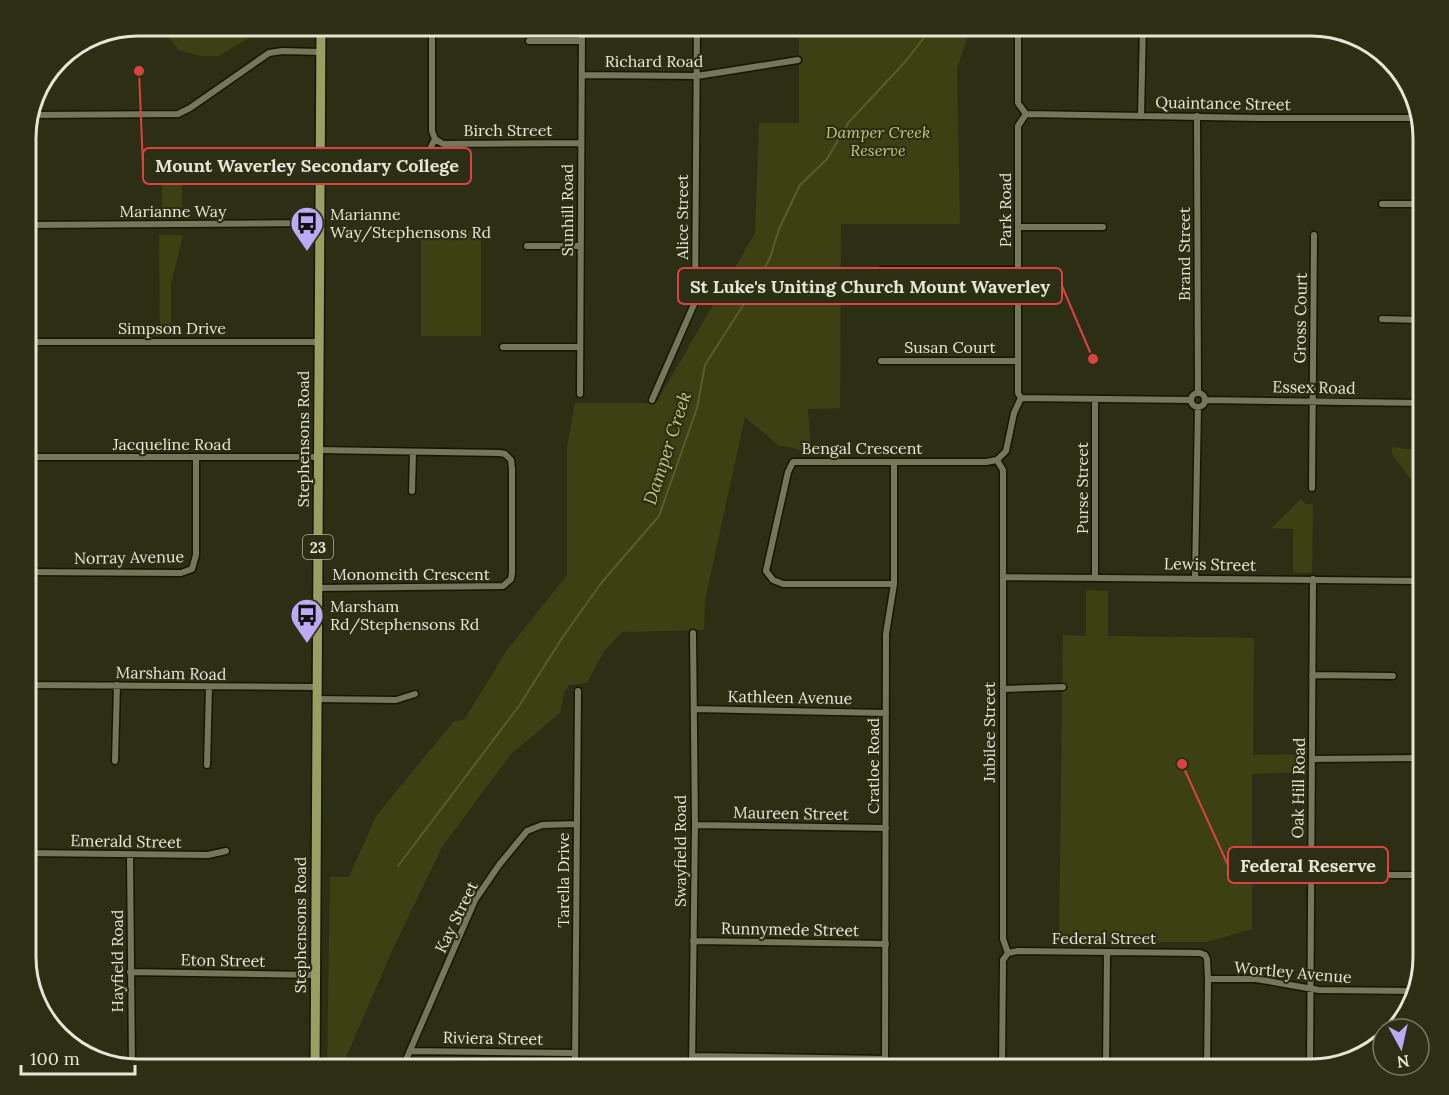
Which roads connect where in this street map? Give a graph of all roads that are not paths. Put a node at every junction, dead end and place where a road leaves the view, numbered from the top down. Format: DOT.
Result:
graph roads {
  1 [pos="321,36"];
  2 [pos="432,36"];
  3 [pos="582,36"];
  4 [pos="697,36"];
  5 [pos="1018,36"];
  6 [pos="1143,36"];
  7 [pos="529,41"];
  8 [pos="582,41"];
  9 [pos="321,52"];
  10 [pos="798,60"];
  11 [pos="582,75"];
  12 [pos="697,76"];
  13 [pos="1026,114"];
  14 [pos="39,115"];
  15 [pos="1141,115"];
  16 [pos="1197,116"];
  17 [pos="1411,118"];
  18 [pos="435,139"];
  19 [pos="581,143"];
  20 [pos="422,165"];
  21 [pos="1382,204"];
  22 [pos="1413,204"];
  23 [pos="320,223"];
  24 [pos="36,225"];
  25 [pos="1018,227"];
  26 [pos="1102,227"];
  27 [pos="1314,235"];
  28 [pos="527,246"];
  29 [pos="580,246"];
  30 [pos="882,270"];
  31 [pos="1018,270"];
  32 [pos="1382,319"];
  33 [pos="1413,320"];
  34 [pos="36,342"];
  35 [pos="319,342"];
  36 [pos="504,347"];
  37 [pos="580,347"];
  38 [pos="881,361"];
  39 [pos="1018,361"];
  40 [pos="1198,393"];
  41 [pos="580,394"];
  42 [pos="1021,399"];
  43 [pos="1095,399"];
  44 [pos="652,400"];
  45 [pos="1190,400"];
  46 [pos="1205,400"];
  47 [pos="1312,400"];
  48 [pos="1413,403"];
  49 [pos="1198,407"];
  50 [pos="413,452"];
  51 [pos="318,454"];
  52 [pos="36,457"];
  53 [pos="196,457"];
  54 [pos="997,460"];
  55 [pos="894,462"];
  56 [pos="1312,488"];
  57 [pos="412,491"];
  58 [pos="36,572"];
  59 [pos="1003,577"];
  60 [pos="1095,577"];
  61 [pos="1195,578"];
  62 [pos="1313,579"];
  63 [pos="1413,581"];
  64 [pos="894,584"];
  65 [pos="317,588"];
  66 [pos="693,633"];
  67 [pos="1312,675"];
  68 [pos="1393,676"];
  69 [pos="36,685"];
  70 [pos="117,685"];
  71 [pos="209,687"];
  72 [pos="317,687"];
  73 [pos="1063,687"];
  74 [pos="1003,689"];
  75 [pos="578,691"];
  76 [pos="415,694"];
  77 [pos="316,699"];
  78 [pos="694,709"];
  79 [pos="886,712"];
  80 [pos="1413,758"];
  81 [pos="1312,759"];
  82 [pos="115,761"];
  83 [pos="207,765"];
  84 [pos="577,825"];
  85 [pos="694,825"];
  86 [pos="886,828"];
  87 [pos="225,851"];
  88 [pos="36,853"];
  89 [pos="130,855"];
  90 [pos="1310,875"];
  91 [pos="1413,875"];
  92 [pos="693,941"];
  93 [pos="886,944"];
  94 [pos="1107,952"];
  95 [pos="1008,953"];
  96 [pos="130,972"];
  97 [pos="315,975"];
  98 [pos="1208,979"];
  99 [pos="1310,989"];
  100 [pos="1408,991"];
  101 [pos="411,1051"];
  102 [pos="575,1053"];
  103 [pos="692,1056"];
  104 [pos="132,1058"];
  105 [pos="315,1059"];
  106 [pos="407,1059"];
  107 [pos="575,1059"];
  108 [pos="885,1059"];
  109 [pos="1002,1059"];
  110 [pos="1106,1059"];
  111 [pos="1208,1059"];
  112 [pos="1310,1059"];
  1 -- 9 [label="main road, Stephensons Road / 23"];
  2 -- 18 [label="street"];
  3 -- 8 [label="street, Sunhill Road"];
  4 -- 12 [label="street, Alice Street"];
  5 -- 13 [label="street"];
  6 -- 15 [label="street"];
  7 -- 8 [label="street"];
  8 -- 11 [label="street, Sunhill Road"];
  9 -- 14 [label="street"];
  9 -- 23 [label="main road, Stephensons Road / 23"];
  10 -- 12 [label="street, Richard Road"];
  11 -- 12 [label="street, Richard Road"];
  11 -- 19 [label="street, Sunhill Road"];
  12 -- 44 [label="street, Alice Street"];
  13 -- 15 [label="street, Quaintance Street"];
  13 -- 25 [label="street, Park Road"];
  15 -- 16 [label="street, Quaintance Street"];
  16 -- 17 [label="street, Quaintance Street"];
  16 -- 40 [label="street, Brand Street"];
  18 -- 19 [label="street, Birch Street"];
  18 -- 20 [label="street"];
  19 -- 29 [label="street, Sunhill Road"];
  21 -- 22 [label="street"];
  23 -- 24 [label="street, Marianne Way"];
  23 -- 35 [label="main road, Stephensons Road / 23"];
  25 -- 26 [label="street"];
  25 -- 31 [label="street, Park Road"];
  27 -- 47 [label="street, Gross Court"];
  28 -- 29 [label="street"];
  29 -- 37 [label="street, Sunhill Road"];
  30 -- 31 [label="street"];
  31 -- 39 [label="street, Park Road"];
  32 -- 33 [label="street"];
  34 -- 35 [label="street, Simpson Drive"];
  35 -- 51 [label="main road, Stephensons Road / 23"];
  36 -- 37 [label="street"];
  37 -- 41 [label="street, Sunhill Road"];
  38 -- 39 [label="street, Susan Court"];
  39 -- 42 [label="street, Park Road"];
  40 -- 45 [label="street"];
  40 -- 46 [label="street"];
  42 -- 43 [label="street"];
  42 -- 54 [label="street"];
  43 -- 45 [label="street"];
  43 -- 60 [label="street, Purse Street"];
  45 -- 49 [label="street"];
  46 -- 47 [label="street, Essex Road"];
  46 -- 49 [label="street"];
  47 -- 48 [label="street, Essex Road"];
  47 -- 56 [label="street, Gross Court"];
  49 -- 61 [label="street"];
  50 -- 51 [label="street, Monomeith Crescent"];
  50 -- 57 [label="street"];
  50 -- 65 [label="street, Monomeith Crescent"];
  51 -- 53 [label="street, Jacqueline Road"];
  51 -- 65 [label="main road, Stephensons Road / 23"];
  52 -- 53 [label="street, Jacqueline Road"];
  53 -- 58 [label="street, Norray Avenue"];
  54 -- 55 [label="street, Bengal Crescent"];
  54 -- 59 [label="street, Jubilee Street"];
  55 -- 64 [label="street, Cratloe Road"];
  55 -- 64 [label="street, Bengal Crescent"];
  59 -- 60 [label="street, Lewis Street"];
  59 -- 74 [label="street, Jubilee Street"];
  60 -- 61 [label="street, Lewis Street"];
  61 -- 62 [label="street, Lewis Street"];
  62 -- 63 [label="street, Lewis Street"];
  62 -- 67 [label="street, Oak Hill Road"];
  64 -- 79 [label="street, Cratloe Road"];
  65 -- 72 [label="main road, Stephensons Road / 23"];
  66 -- 78 [label="street, Swayfield Road"];
  67 -- 68 [label="street"];
  67 -- 81 [label="street, Oak Hill Road"];
  69 -- 70 [label="street, Marsham Road"];
  70 -- 71 [label="street, Marsham Road"];
  70 -- 82 [label="street"];
  71 -- 72 [label="street, Marsham Road"];
  71 -- 83 [label="street"];
  72 -- 77 [label="main road, Stephensons Road / 23"];
  73 -- 74 [label="street"];
  74 -- 95 [label="street, Jubilee Street"];
  75 -- 84 [label="street, Tarella Drive"];
  76 -- 77 [label="street"];
  77 -- 97 [label="main road, Stephensons Road / 23"];
  78 -- 79 [label="street, Kathleen Avenue"];
  78 -- 85 [label="street, Swayfield Road"];
  79 -- 86 [label="street, Cratloe Road"];
  80 -- 81 [label="street"];
  81 -- 90 [label="street, Oak Hill Road"];
  84 -- 101 [label="street, Kay Street"];
  84 -- 102 [label="street, Tarella Drive"];
  85 -- 86 [label="street, Maureen Street"];
  85 -- 92 [label="street, Swayfield Road"];
  86 -- 93 [label="street, Cratloe Road"];
  87 -- 89 [label="street, Emerald Street"];
  88 -- 89 [label="street, Emerald Street"];
  89 -- 96 [label="street, Hayfield Road"];
  90 -- 91 [label="street"];
  90 -- 99 [label="street, Oak Hill Road"];
  92 -- 93 [label="street, Runnymede Street"];
  92 -- 103 [label="street, Swayfield Road"];
  93 -- 108 [label="street, Cratloe Road"];
  94 -- 95 [label="street, Federal Street"];
  94 -- 98 [label="street, Federal Street"];
  94 -- 110 [label="street"];
  95 -- 109 [label="street, Jubilee Street"];
  96 -- 97 [label="street, Eton Street"];
  96 -- 104 [label="street, Hayfield Road"];
  97 -- 105 [label="main road, Stephensons Road / 23"];
  98 -- 99 [label="street, Wortley Avenue"];
  98 -- 111 [label="street"];
  99 -- 100 [label="street, Wortley Avenue"];
  99 -- 112 [label="street, Oak Hill Road"];
  101 -- 102 [label="street, Riviera Street"];
  101 -- 106 [label="street, Kay Street"];
  102 -- 107 [label="street, Tarella Drive"];
  103 -- 108 [label="street"];
}
